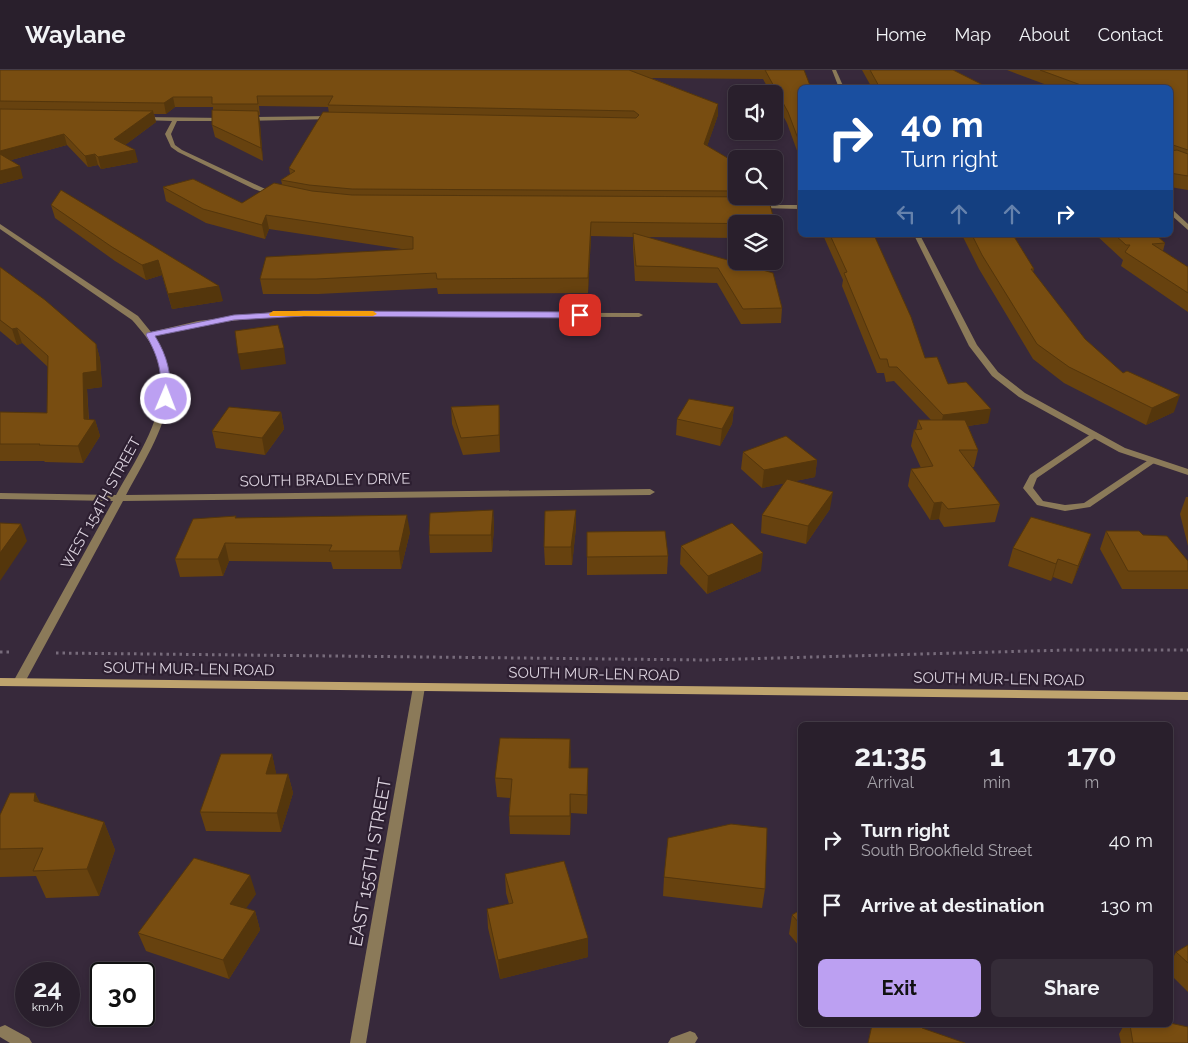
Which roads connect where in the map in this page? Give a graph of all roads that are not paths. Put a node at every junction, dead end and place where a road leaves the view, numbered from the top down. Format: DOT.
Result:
graph roads {
  1 [pos="834,70"];
  2 [pos="841,85"];
  3 [pos="137,118"];
  4 [pos="342,118"];
  5 [pos="175,119"];
  6 [pos="231,119"];
  7 [pos="240,119"];
  8 [pos="277,195"];
  9 [pos="750,207"];
  10 [pos="798,207"];
  11 [pos="1173,213"];
  12 [pos="0,226"];
  13 [pos="1188,228"];
  14 [pos="918,237"];
  15 [pos="639,315"];
  16 [pos="150,335"];
  17 [pos="1094,435"];
  18 [pos="1153,461"];
  19 [pos="1188,472"];
  20 [pos="650,492"];
  21 [pos="0,496"];
  22 [pos="119,498"];
  23 [pos="0,682"];
  24 [pos="19,682"];
  25 [pos="419,687"];
  26 [pos="1188,696"];
  27 [pos="5,1032"];
  28 [pos="24,1043"];
  29 [pos="358,1043"];
  1 -- 2 [label="street"];
  3 -- 5 [label="street"];
  4 -- 7 [label="street"];
  5 -- 6 [label="street"];
  5 -- 8 [label="street"];
  9 -- 10 [label="street"];
  11 -- 13 [label="street"];
  12 -- 16 [label="street, WEST 154TH STREET"];
  14 -- 17 [label="street"];
  15 -- 16 [label="street"];
  16 -- 22 [label="street, WEST 154TH STREET"];
  17 -- 18 [label="street"];
  17 -- 18 [label="street"];
  18 -- 19 [label="street"];
  20 -- 22 [label="street, SOUTH BRADLEY DRIVE"];
  21 -- 22 [label="street, SOUTH BRADLEY DRIVE"];
  22 -- 24 [label="street, WEST 154TH STREET"];
  23 -- 24 [label="main road, SOUTH MUR-LEN ROAD"];
  24 -- 25 [label="main road, SOUTH MUR-LEN ROAD"];
  25 -- 26 [label="main road, SOUTH MUR-LEN ROAD"];
  25 -- 29 [label="street, EAST 155TH STREET"];
  27 -- 28 [label="street"];
}
